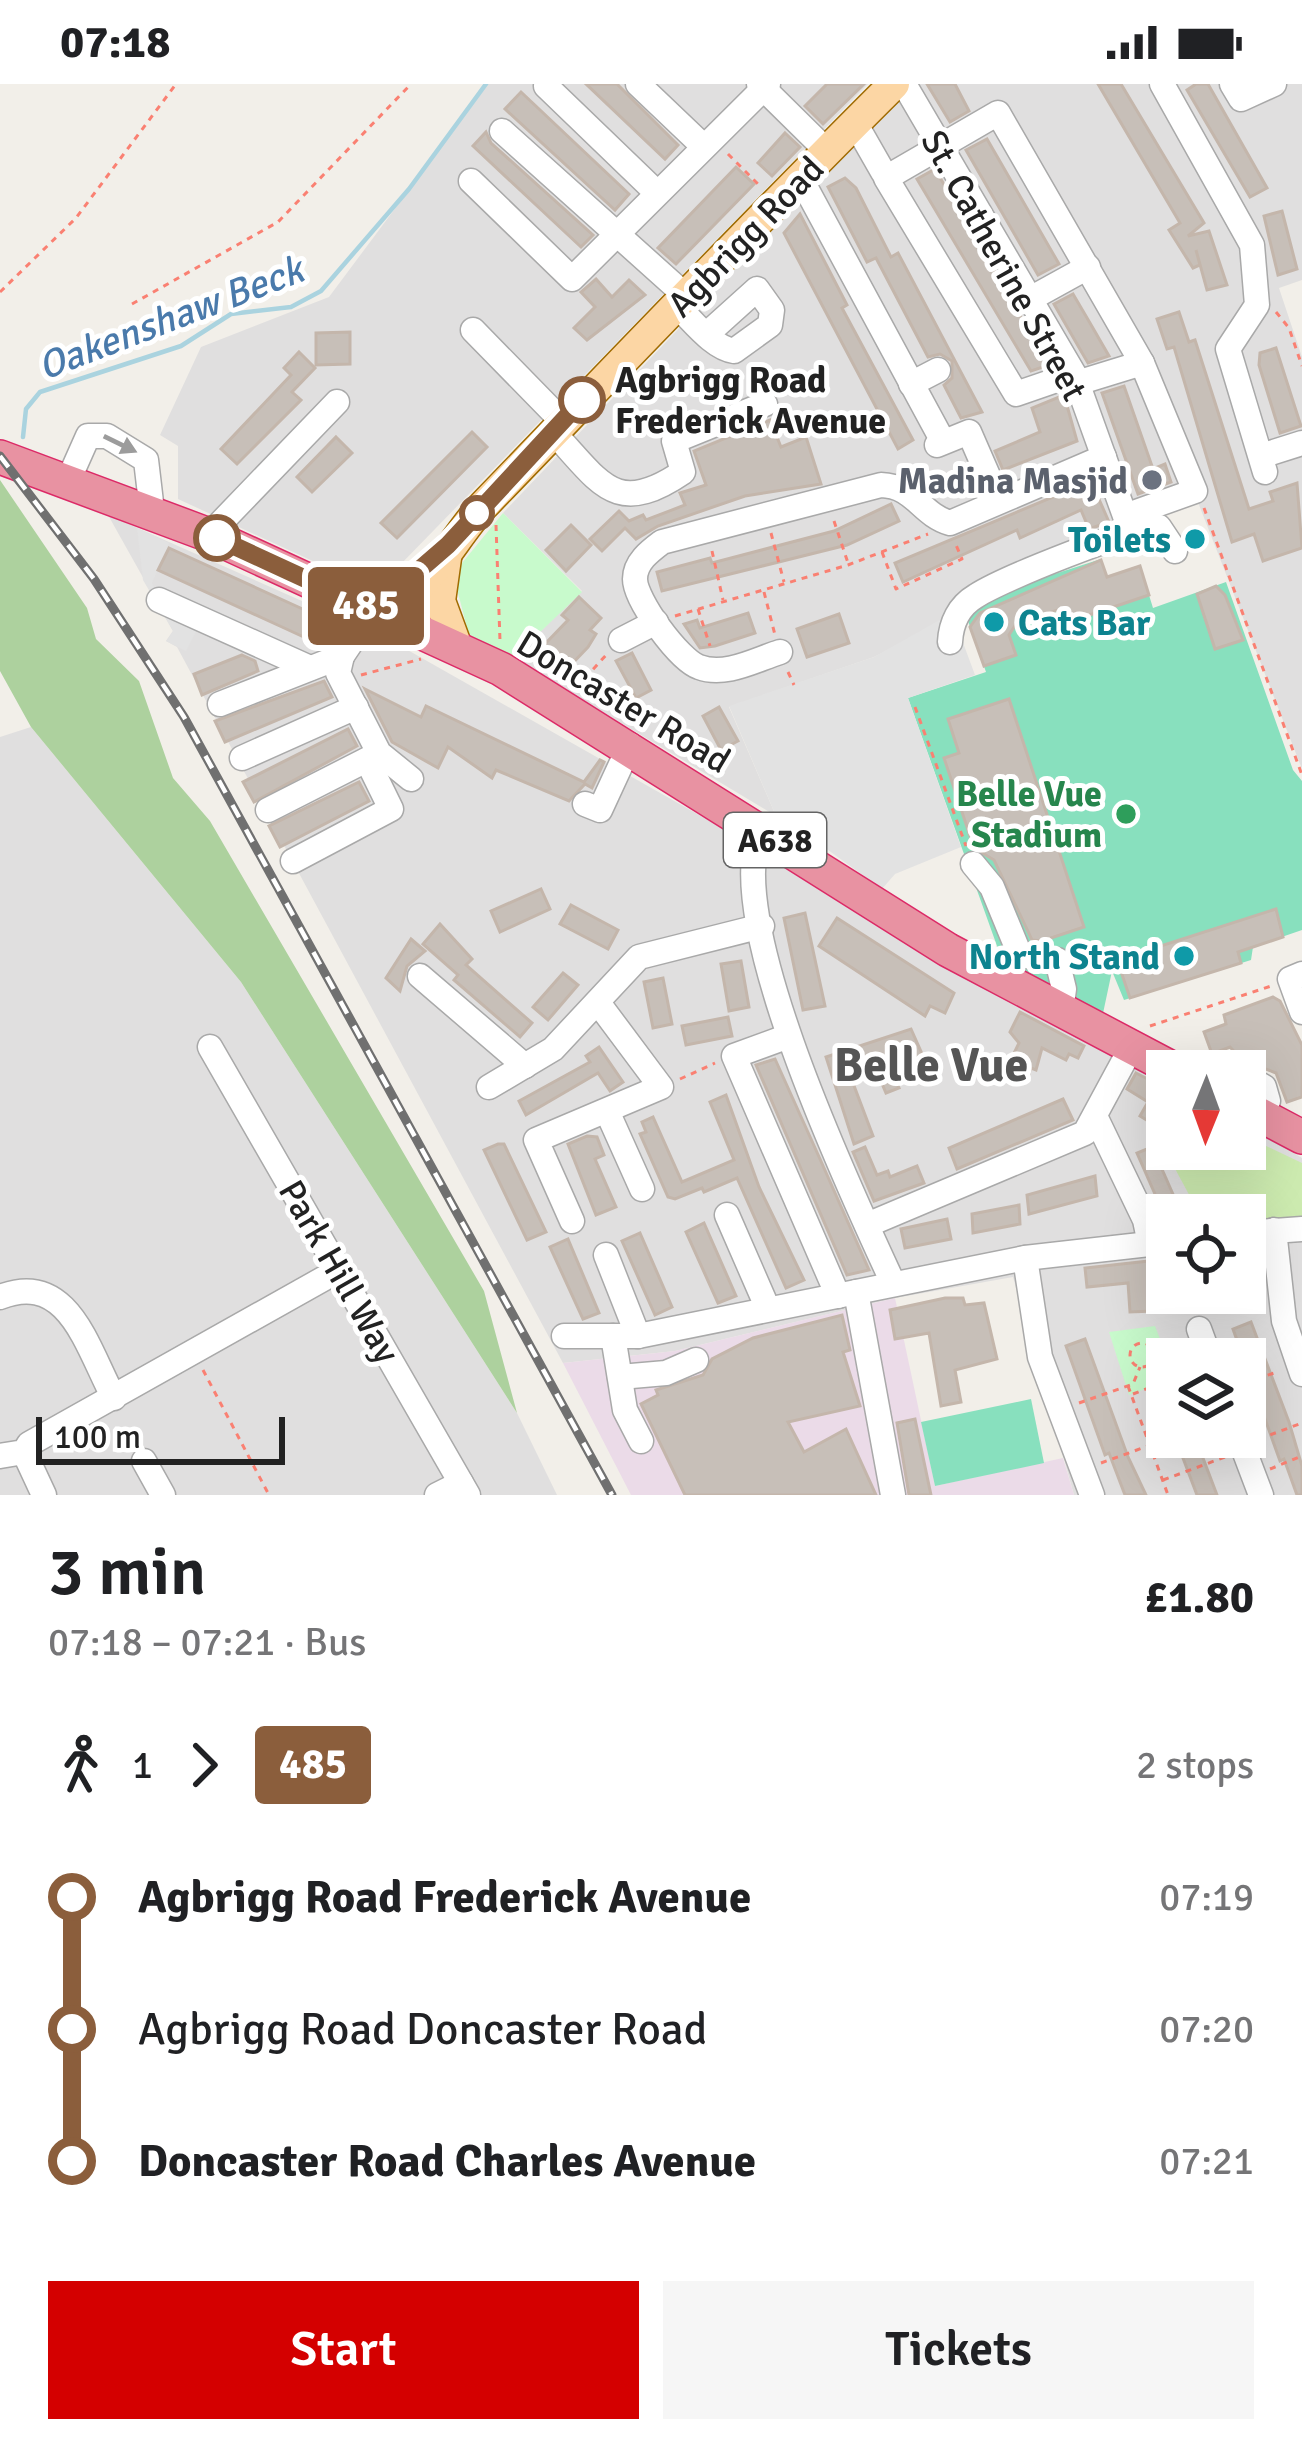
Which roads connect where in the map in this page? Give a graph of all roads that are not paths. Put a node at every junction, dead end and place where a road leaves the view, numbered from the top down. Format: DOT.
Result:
graph roads {
  1 [pos="638,84"];
  2 [pos="894,84"];
  3 [pos="904,84"];
  4 [pos="1162,84"];
  5 [pos="1232,84"];
  6 [pos="1274,84"];
  7 [pos="546,86"];
  8 [pos="764,86"];
  9 [pos="855,123"];
  10 [pos="502,131"];
  11 [pos="708,143"];
  12 [pos="941,148"];
  13 [pos="826,152"];
  14 [pos="884,172"];
  15 [pos="801,179"];
  16 [pos="471,181"];
  17 [pos="656,192"];
  18 [pos="614,236"];
  19 [pos="1088,266"];
  20 [pos="1030,299"];
  21 [pos="681,301"];
  22 [pos="473,330"];
  23 [pos="707,334"];
  24 [pos="1142,363"];
  25 [pos="938,370"];
  26 [pos="1076,378"];
  27 [pos="911,384"];
  28 [pos="337,402"];
  29 [pos="765,404"];
  30 [pos="557,426"];
  31 [pos="1302,443"];
  32 [pos="0,457"];
  33 [pos="1104,457"];
  34 [pos="68,481"];
  35 [pos="999,501"];
  36 [pos="152,511"];
  37 [pos="209,535"];
  38 [pos="448,545"];
  39 [pos="1174,551"];
  40 [pos="404,583"];
  41 [pos="323,587"];
  42 [pos="159,600"];
  43 [pos="373,610"];
  44 [pos="656,622"];
  45 [pos="621,640"];
  46 [pos="777,640"];
  47 [pos="950,642"];
  48 [pos="458,650"];
  49 [pos="310,668"];
  50 [pos="342,668"];
  51 [pos="721,670"];
  52 [pos="735,696"];
  53 [pos="220,704"];
  54 [pos="356,707"];
  55 [pos="630,746"];
  56 [pos="373,756"];
  57 [pos="242,758"];
  58 [pos="411,779"];
  59 [pos="585,804"];
  60 [pos="268,810"];
  61 [pos="761,832"];
  62 [pos="293,861"];
  63 [pos="973,864"];
  64 [pos="762,926"];
  65 [pos="420,976"];
  66 [pos="1296,977"];
  67 [pos="598,1004"];
  68 [pos="1061,1010"];
  69 [pos="1302,1012"];
  70 [pos="785,1037"];
  71 [pos="210,1047"];
  72 [pos="1146,1055"];
  73 [pos="1125,1059"];
  74 [pos="525,1066"];
  75 [pos="490,1087"];
  76 [pos="608,1111"];
  77 [pos="1266,1111"];
  78 [pos="1095,1116"];
  79 [pos="1302,1137"];
  80 [pos="642,1189"];
  81 [pos="728,1214"];
  82 [pos="572,1222"];
  83 [pos="1146,1223"];
  84 [pos="867,1225"];
  85 [pos="1302,1229"];
  86 [pos="1274,1230"];
  87 [pos="1266,1231"];
  88 [pos="1146,1244"];
  89 [pos="606,1256"];
  90 [pos="1025,1258"];
  91 [pos="339,1270"];
  92 [pos="893,1283"];
  93 [pos="847,1294"];
  94 [pos="0,1298"];
  95 [pos="768,1310"];
  96 [pos="1199,1329"];
  97 [pos="564,1336"];
  98 [pos="626,1336"];
  99 [pos="1202,1338"];
  100 [pos="696,1360"];
  101 [pos="1300,1369"];
  102 [pos="620,1377"];
  103 [pos="114,1398"];
  104 [pos="641,1441"];
  105 [pos="12,1454"];
  106 [pos="144,1461"];
  107 [pos="465,1489"];
  108 [pos="44,1495"];
  109 [pos="163,1495"];
  110 [pos="437,1495"];
  111 [pos="893,1495"];
  112 [pos="1092,1495"];
  1 -- 11 [label="street"];
  2 -- 9 [label="main road, Agbrigg Road"];
  3 -- 12 [label="street, St. Catherine Street"];
  4 -- 31 [label="street"];
  5 -- 6 [label="street"];
  7 -- 17 [label="street"];
  8 -- 11 [label="street"];
  8 -- 13 [label="street"];
  9 -- 13 [label="main road, Agbrigg Road"];
  9 -- 14 [label="street"];
  10 -- 18 [label="street"];
  11 -- 17 [label="street"];
  12 -- 19 [label="street"];
  12 -- 20 [label="street, St. Catherine Street"];
  12 -- 26 [label="street"];
  13 -- 15 [label="main road, Agbrigg Road"];
  15 -- 21 [label="main road, Agbrigg Road"];
  15 -- 27 [label="street"];
  16 -- 18 [label="street"];
  17 -- 18 [label="street"];
  18 -- 21 [label="street"];
  19 -- 20 [label="street"];
  19 -- 24 [label="street"];
  20 -- 26 [label="street, St. Catherine Street"];
  21 -- 23 [label="street"];
  21 -- 30 [label="main road, Agbrigg Road"];
  22 -- 30 [label="street"];
  24 -- 26 [label="street"];
  24 -- 33 [label="street, St. Catherine Street"];
  25 -- 27 [label="street"];
  26 -- 33 [label="street, St. Catherine Street"];
  27 -- 35 [label="street"];
  28 -- 37 [label="street"];
  29 -- 30 [label="street"];
  30 -- 38 [label="main road, Agbrigg Road"];
  32 -- 34 [label="highway, Doncaster Road / A638"];
  33 -- 35 [label="street"];
  34 -- 36 [label="highway, Doncaster Road / A638"];
  34 -- 36 [label="street, one-way"];
  35 -- 44 [label="street"];
  36 -- 37 [label="highway, Doncaster Road / A638"];
  37 -- 41 [label="highway, Doncaster Road / A638"];
  38 -- 40 [label="main road, Agbrigg Road"];
  38 -- 43 [label="main road, Agbrigg Road"];
  38 -- 48 [label="main road"];
  39 -- 47 [label="street"];
  40 -- 41 [label="main road"];
  40 -- 43 [label="main road, Agbrigg Road"];
  41 -- 43 [label="highway, Doncaster Road / A638"];
  42 -- 49 [label="street"];
  43 -- 48 [label="highway, Doncaster Road / A638"];
  43 -- 50 [label="street"];
  44 -- 45 [label="street"];
  44 -- 51 [label="street"];
  46 -- 51 [label="street"];
  48 -- 55 [label="highway, Doncaster Road / A638"];
  49 -- 50 [label="street"];
  49 -- 53 [label="street"];
  50 -- 54 [label="street"];
  51 -- 52 [label="street"];
  54 -- 56 [label="street"];
  54 -- 57 [label="street"];
  55 -- 59 [label="street"];
  55 -- 61 [label="highway, Doncaster Road / A638"];
  56 -- 58 [label="street"];
  56 -- 60 [label="street"];
  56 -- 62 [label="street"];
  61 -- 64 [label="street"];
  61 -- 68 [label="highway, Doncaster Road / A638"];
  63 -- 68 [label="street"];
  64 -- 67 [label="street"];
  64 -- 70 [label="street"];
  65 -- 74 [label="street"];
  66 -- 69 [label="street"];
  67 -- 74 [label="street"];
  67 -- 76 [label="street"];
  68 -- 72 [label="highway, Doncaster Road / A638"];
  70 -- 84 [label="street"];
  70 -- 93 [label="street"];
  71 -- 91 [label="street, Park Hill Way"];
  73 -- 78 [label="street"];
  74 -- 75 [label="street"];
  76 -- 80 [label="street"];
  76 -- 82 [label="street"];
  77 -- 79 [label="highway"];
  78 -- 83 [label="street"];
  78 -- 84 [label="street"];
  81 -- 95 [label="street"];
  84 -- 92 [label="street"];
  85 -- 86 [label="street"];
  86 -- 87 [label="street"];
  86 -- 101 [label="street"];
  88 -- 90 [label="street"];
  89 -- 98 [label="street"];
  90 -- 92 [label="street"];
  90 -- 112 [label="street"];
  91 -- 103 [label="street"];
  91 -- 107 [label="street, Park Hill Way"];
  92 -- 93 [label="street"];
  93 -- 95 [label="street"];
  93 -- 111 [label="street"];
  94 -- 103 [label="street"];
  95 -- 98 [label="street"];
  96 -- 99 [label="street"];
  97 -- 98 [label="street"];
  98 -- 102 [label="street"];
  100 -- 102 [label="street"];
  102 -- 104 [label="street"];
  103 -- 105 [label="street"];
  105 -- 108 [label="street"];
  106 -- 109 [label="street"];
  107 -- 110 [label="street"];
}
